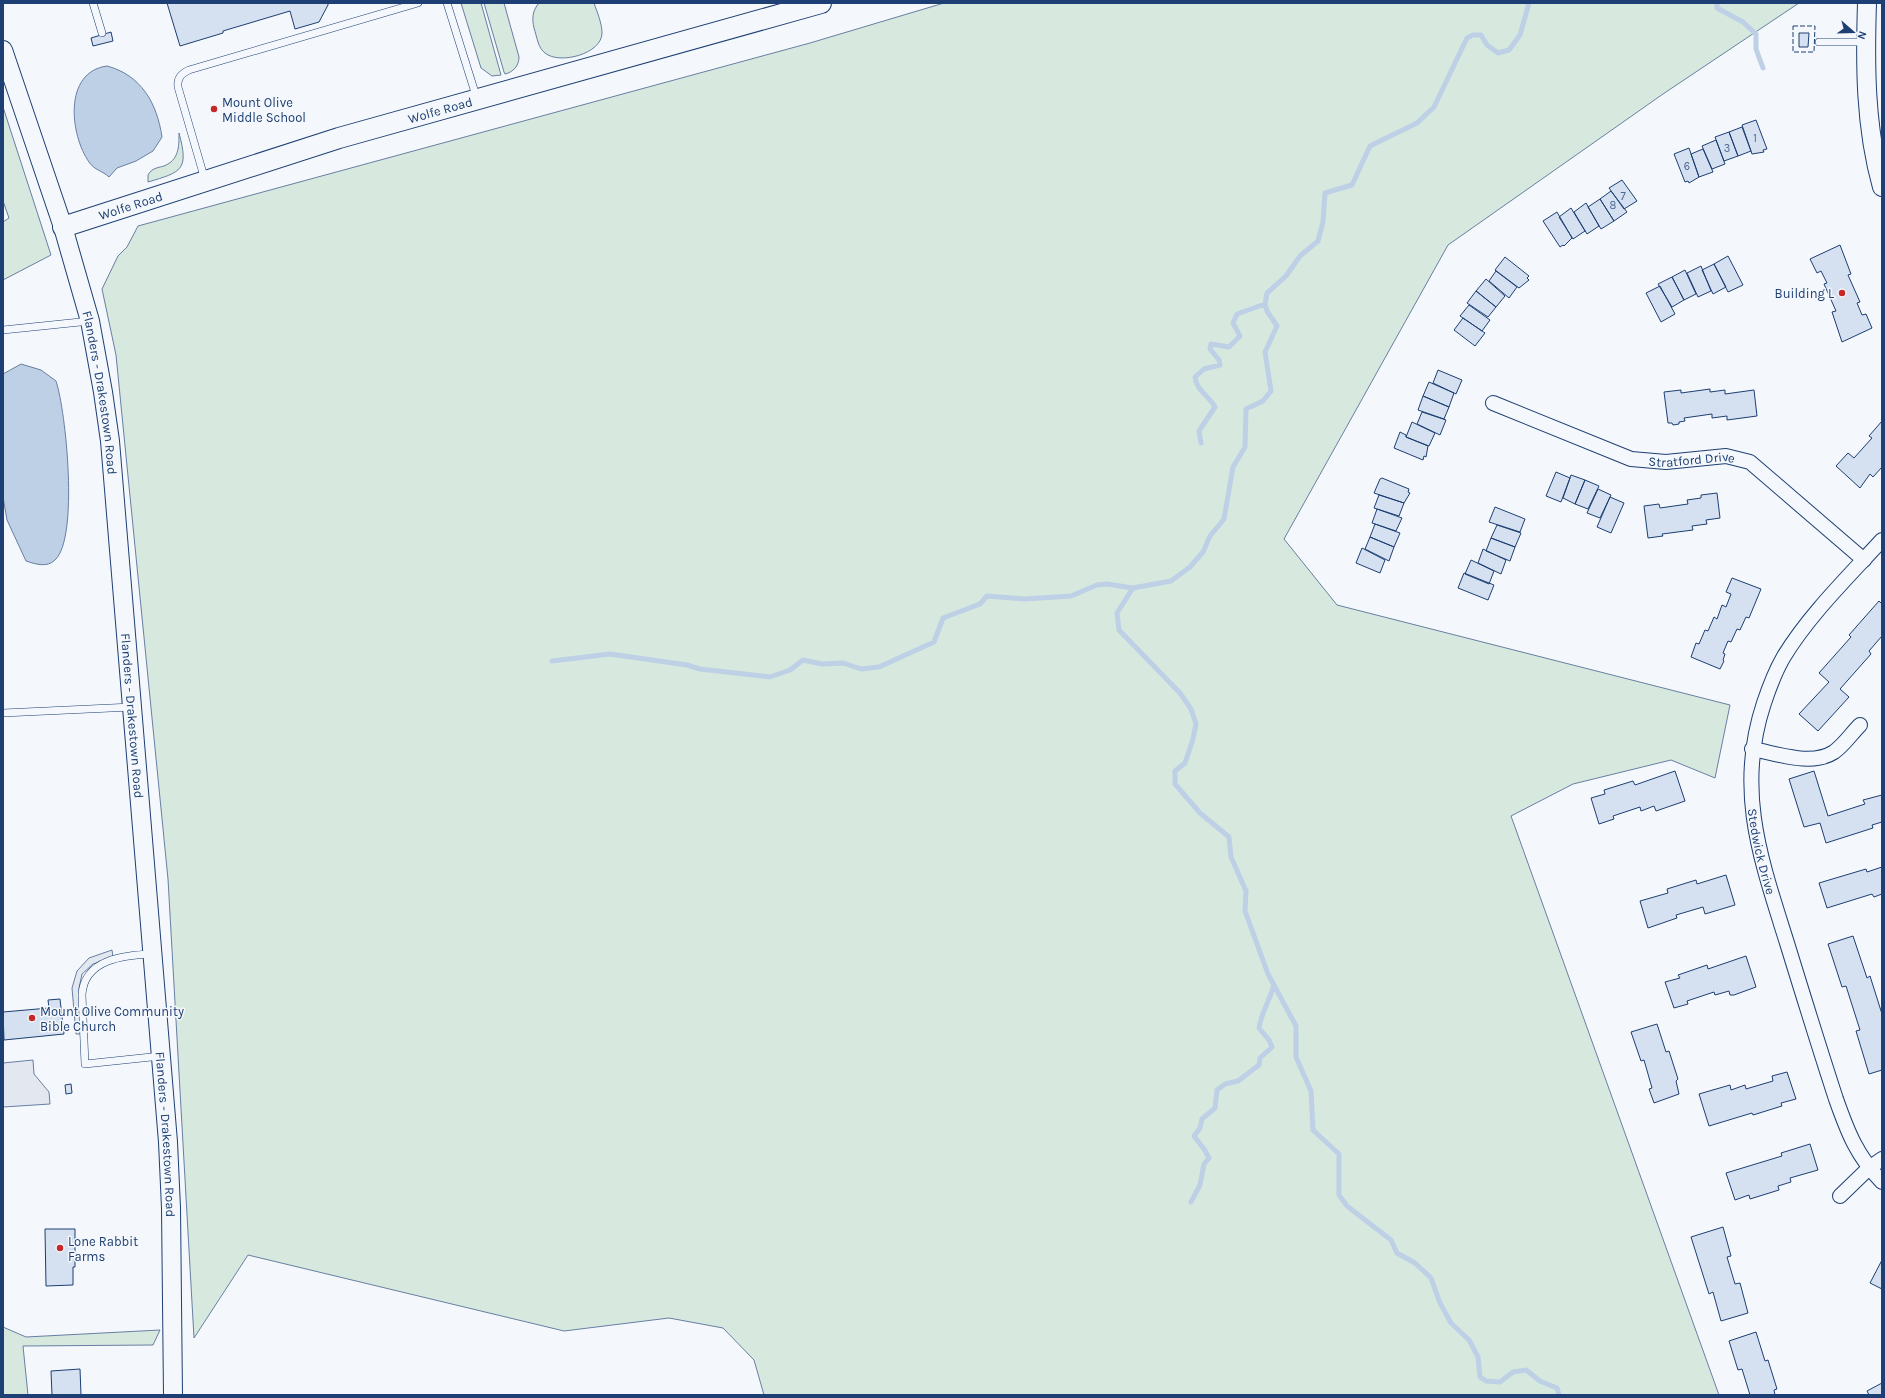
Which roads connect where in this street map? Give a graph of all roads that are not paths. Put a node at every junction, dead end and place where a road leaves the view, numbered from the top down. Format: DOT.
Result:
graph roads {
  1 [pos="93,3"];
  2 [pos="418,3"];
  3 [pos="447,3"];
  4 [pos="821,3"];
  5 [pos="1866,3"];
  6 [pos="801,6"];
  7 [pos="102,33"];
  8 [pos="1819,42"];
  9 [pos="1866,42"];
  10 [pos="3,50"];
  11 [pos="477,99"];
  12 [pos="205,180"];
  13 [pos="1882,187"];
  14 [pos="63,227"];
  15 [pos="90,321"];
  16 [pos="3,330"];
  17 [pos="1493,403"];
  18 [pos="1882,540"];
  19 [pos="1864,560"];
  20 [pos="132,707"];
  21 [pos="3,713"];
  22 [pos="1860,726"];
  23 [pos="1752,749"];
  24 [pos="153,954"];
  25 [pos="162,1056"];
  26 [pos="1882,1159"];
  27 [pos="1869,1168"];
  28 [pos="1882,1182"];
  29 [pos="1840,1196"];
  30 [pos="172,1395"];
  1 -- 7 [label="lane"];
  2 -- 12 [label="lane"];
  3 -- 11 [label="lane"];
  4 -- 6 [label="main road, Wolfe Road"];
  5 -- 9 [label="street"];
  6 -- 11 [label="main road, Wolfe Road"];
  8 -- 9 [label="lane"];
  9 -- 13 [label="street"];
  10 -- 14 [label="street, Flanders - Drakestown Road"];
  11 -- 12 [label="main road, Wolfe Road"];
  12 -- 14 [label="main road, Wolfe Road"];
  14 -- 15 [label="street, Flanders - Drakestown Road"];
  15 -- 16 [label="lane"];
  15 -- 20 [label="street, Flanders - Drakestown Road"];
  17 -- 19 [label="street, Stratford Drive"];
  18 -- 19 [label="street, Stedwick Drive"];
  19 -- 23 [label="street, Stedwick Drive"];
  20 -- 21 [label="lane"];
  20 -- 24 [label="street, Flanders - Drakestown Road"];
  22 -- 23 [label="street"];
  23 -- 27 [label="street, Stedwick Drive"];
  24 -- 25 [label="street, Flanders - Drakestown Road"];
  24 -- 25 [label="lane"];
  25 -- 30 [label="street, Flanders - Drakestown Road"];
  26 -- 27 [label="street"];
  27 -- 28 [label="street, Stedwick Drive"];
  27 -- 29 [label="street"];
}
